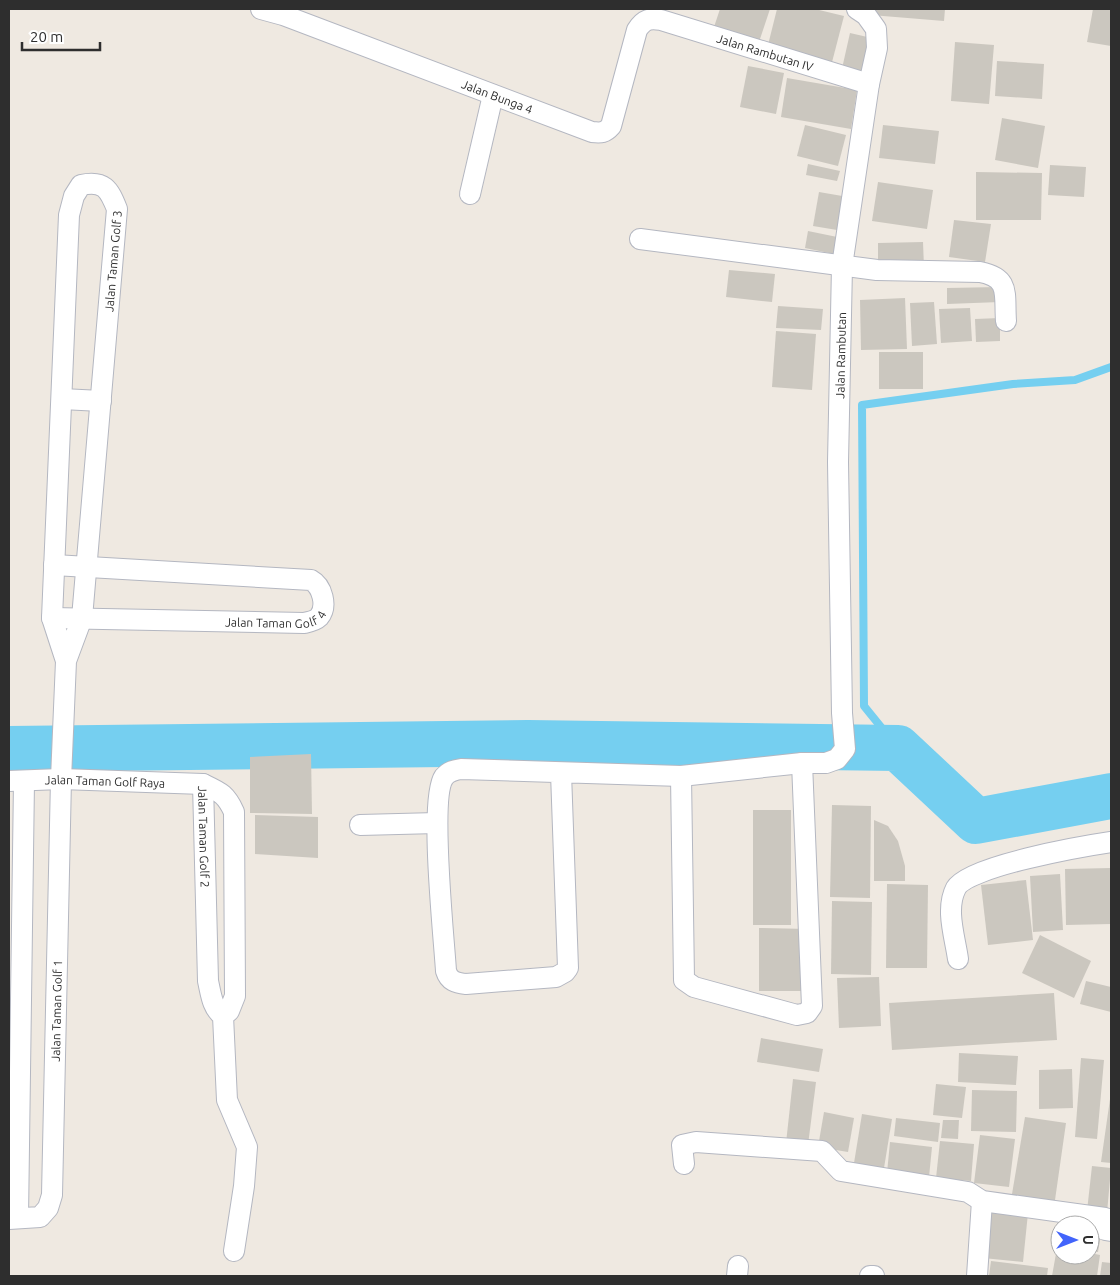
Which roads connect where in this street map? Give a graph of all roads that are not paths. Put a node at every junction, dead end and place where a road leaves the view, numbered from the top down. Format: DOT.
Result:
graph roads {
  1 [pos="261,9"];
  2 [pos="857,9"];
  3 [pos="284,12"];
  4 [pos="661,20"];
  5 [pos="869,84"];
  6 [pos="493,95"];
  7 [pos="470,194"];
  8 [pos="640,239"];
  9 [pos="842,266"];
  10 [pos="1006,321"];
  11 [pos="62,399"];
  12 [pos="101,402"];
  13 [pos="54,565"];
  14 [pos="87,566"];
  15 [pos="52,618"];
  16 [pos="82,618"];
  17 [pos="66,661"];
  18 [pos="802,763"];
  19 [pos="62,770"];
  20 [pos="561,773"];
  21 [pos="681,776"];
  22 [pos="16,781"];
  23 [pos="203,784"];
  24 [pos="437,823"];
  25 [pos="360,825"];
  26 [pos="1111,842"];
  27 [pos="958,959"];
  28 [pos="223,1016"];
  29 [pos="684,1164"];
  30 [pos="982,1202"];
  31 [pos="14,1218"];
  32 [pos="1111,1231"];
  33 [pos="234,1251"];
  34 [pos="870,1276"];
  35 [pos="874,1276"];
  36 [pos="977,1276"];
  1 -- 3 [label="street, Jalan Bunga 4"];
  2 -- 5 [label="street, Jalan Rambutan"];
  3 -- 6 [label="street, Jalan Bunga 4"];
  4 -- 5 [label="street, Jalan Rambutan IV"];
  4 -- 6 [label="street, Jalan Bunga 4"];
  5 -- 9 [label="street, Jalan Rambutan"];
  6 -- 7 [label="street"];
  8 -- 9 [label="street"];
  9 -- 10 [label="street"];
  9 -- 18 [label="street, Jalan Rambutan"];
  11 -- 12 [label="street"];
  11 -- 12 [label="street, Jalan Taman Golf 3"];
  11 -- 13 [label="street, Jalan Taman Golf 3"];
  12 -- 14 [label="street, Jalan Taman Golf 3"];
  13 -- 14 [label="street, Jalan Taman Golf 4"];
  13 -- 15 [label="street, Jalan Taman Golf 3"];
  14 -- 16 [label="street, Jalan Taman Golf 3"];
  14 -- 16 [label="street, Jalan Taman Golf 4"];
  15 -- 16 [label="street, Jalan Taman Golf 4"];
  15 -- 17 [label="street, Jalan Taman Golf 3"];
  16 -- 17 [label="street, Jalan Taman Golf 3"];
  17 -- 19 [label="street, Jalan Taman Golf 3"];
  18 -- 21 [label="street"];
  18 -- 21 [label="street"];
  19 -- 22 [label="street, Jalan Taman Golf Raya"];
  19 -- 23 [label="street, Jalan Taman Golf Raya"];
  19 -- 31 [label="street, Jalan Taman Golf 1"];
  20 -- 21 [label="street"];
  20 -- 24 [label="street"];
  20 -- 24 [label="street"];
  22 -- 31 [label="street, Jalan Taman Golf 1"];
  23 -- 28 [label="street, Jalan Taman Golf 2"];
  23 -- 28 [label="street, Jalan Taman Golf 2"];
  24 -- 25 [label="street"];
  26 -- 27 [label="street"];
  28 -- 33 [label="street, Jalan Taman Golf 2"];
  29 -- 30 [label="street"];
  30 -- 32 [label="street"];
  30 -- 36 [label="street"];
  34 -- 35 [label="street"];
}
